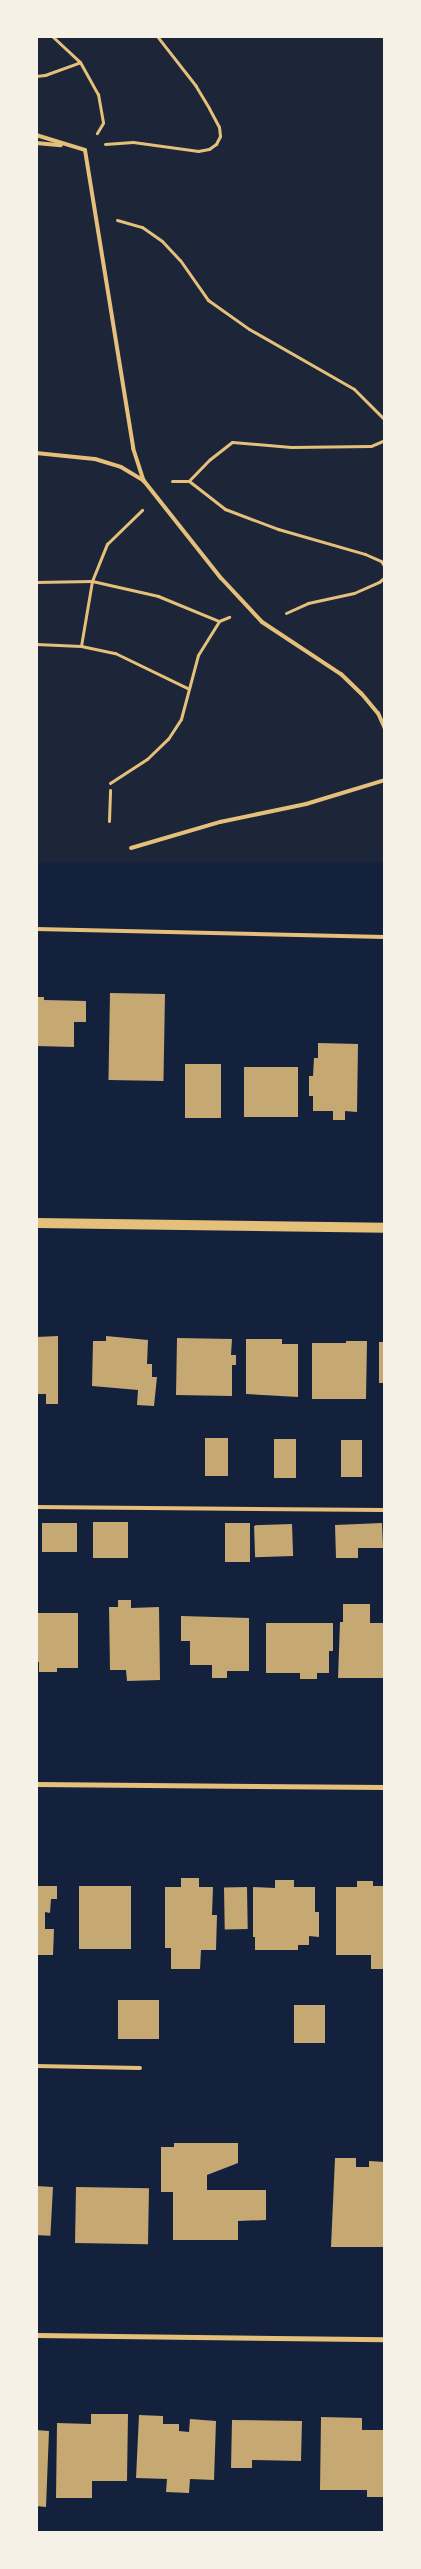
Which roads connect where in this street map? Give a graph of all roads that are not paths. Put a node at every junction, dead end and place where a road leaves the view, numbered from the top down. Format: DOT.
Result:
graph roads {
  1 [pos="36,135"];
  2 [pos="36,143"];
  3 [pos="85,150"];
  4 [pos="36,453"];
  5 [pos="144,481"];
  6 [pos="385,729"];
  7 [pos="385,780"];
  8 [pos="132,848"];
  9 [pos="36,929"];
  10 [pos="385,937"];
  11 [pos="36,1223"];
  12 [pos="385,1228"];
  13 [pos="36,1507"];
  14 [pos="385,1510"];
  15 [pos="36,1784"];
  16 [pos="385,1787"];
  17 [pos="36,2066"];
  18 [pos="140,2068"];
  19 [pos="36,2335"];
  20 [pos="385,2339"];
  1 -- 3 [label="lane"];
  2 -- 3 [label="lane"];
  3 -- 5 [label="lane"];
  4 -- 5 [label="lane"];
  5 -- 6 [label="lane"];
  7 -- 8 [label="lane"];
  9 -- 10 [label="lane"];
  11 -- 12 [label="main road"];
  13 -- 14 [label="lane"];
  15 -- 16 [label="street"];
  17 -- 18 [label="lane"];
  19 -- 20 [label="street"];
}
